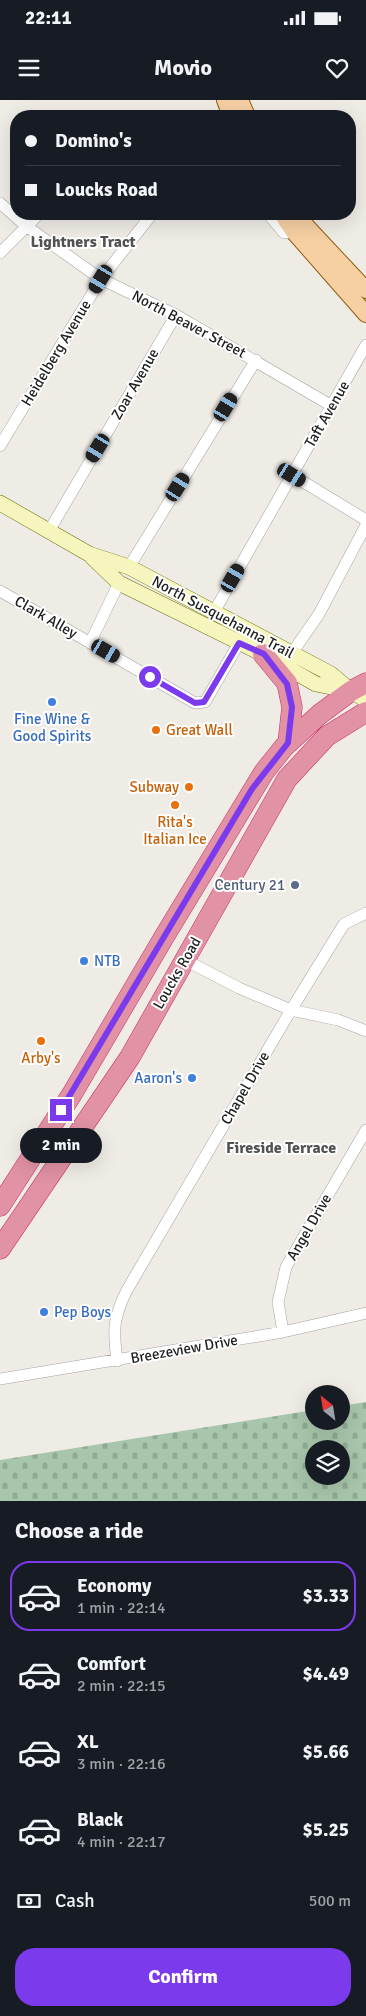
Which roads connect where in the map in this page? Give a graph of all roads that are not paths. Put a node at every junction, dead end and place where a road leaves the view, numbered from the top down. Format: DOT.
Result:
graph roads {
  1 [pos="0,203"];
  2 [pos="10,212"];
  3 [pos="19,220"];
  4 [pos="32,220"];
  5 [pos="147,220"];
  6 [pos="273,220"];
  7 [pos="286,220"];
  8 [pos="302,220"];
  9 [pos="26,226"];
  10 [pos="294,232"];
  11 [pos="0,253"];
  12 [pos="101,279"];
  13 [pos="366,290"];
  14 [pos="176,314"];
  15 [pos="366,314"];
  16 [pos="366,345"];
  17 [pos="256,360"];
  18 [pos="332,406"];
  19 [pos="0,446"];
  20 [pos="292,475"];
  21 [pos="0,503"];
  22 [pos="366,520"];
  23 [pos="366,525"];
  24 [pos="49,531"];
  25 [pos="89,554"];
  26 [pos="129,567"];
  27 [pos="119,584"];
  28 [pos="0,591"];
  29 [pos="214,612"];
  30 [pos="90,643"];
  31 [pos="239,643"];
  32 [pos="292,653"];
  33 [pos="264,654"];
  34 [pos="361,691"];
  35 [pos="366,712"];
  36 [pos="288,743"];
  37 [pos="366,912"];
  38 [pos="185,960"];
  39 [pos="291,1010"];
  40 [pos="366,1032"];
  41 [pos="366,1130"];
  42 [pos="0,1206"];
  43 [pos="0,1249"];
  44 [pos="366,1313"];
  45 [pos="283,1332"];
  46 [pos="117,1361"];
  47 [pos="0,1379"];
  1 -- 2 [label="street, North Beaver Street"];
  3 -- 9 [label="street, North Beaver Street"];
  4 -- 9 [label="street"];
  5 -- 12 [label="street, Heidelberg Avenue"];
  6 -- 10 [label="street"];
  7 -- 10 [label="main road"];
  8 -- 13 [label="main road"];
  9 -- 11 [label="street"];
  9 -- 12 [label="street, North Beaver Street"];
  10 -- 15 [label="main road"];
  12 -- 14 [label="street, North Beaver Street"];
  12 -- 19 [label="street, Heidelberg Avenue"];
  14 -- 17 [label="street, North Beaver Street"];
  14 -- 24 [label="street, Zoar Avenue"];
  16 -- 18 [label="street, Taft Avenue"];
  17 -- 18 [label="street, North Beaver Street"];
  17 -- 26 [label="street"];
  18 -- 20 [label="street, Taft Avenue"];
  20 -- 22 [label="street"];
  20 -- 29 [label="street, Taft Avenue"];
  21 -- 24 [label="main road, North Susquehanna Trail"];
  23 -- 32 [label="street"];
  24 -- 25 [label="main road, North Susquehanna Trail"];
  25 -- 26 [label="main road, North Susquehanna Trail"];
  25 -- 27 [label="main road, North Susquehanna Trail"];
  26 -- 29 [label="main road, North Susquehanna Trail"];
  27 -- 30 [label="street"];
  27 -- 31 [label="main road, North Susquehanna Trail"];
  28 -- 30 [label="street, Clark Alley"];
  29 -- 32 [label="main road, North Susquehanna Trail"];
  30 -- 31 [label="street, Clark Alley"];
  31 -- 33 [label="main road, North Susquehanna Trail"];
  32 -- 34 [label="main road, North Susquehanna Trail"];
  33 -- 34 [label="main road, North Susquehanna Trail"];
  33 -- 36 [label="highway"];
  34 -- 36 [label="highway, Loucks Road"];
  35 -- 38 [label="highway, Loucks Road"];
  36 -- 42 [label="highway, Loucks Road"];
  37 -- 39 [label="street, Chapel Drive"];
  38 -- 39 [label="street"];
  38 -- 43 [label="highway, Loucks Road"];
  39 -- 40 [label="street"];
  39 -- 46 [label="street, Chapel Drive"];
  41 -- 45 [label="street, Angel Drive"];
  44 -- 45 [label="street, Breezeview Drive"];
  45 -- 46 [label="street, Breezeview Drive"];
  46 -- 47 [label="street, Breezeview Drive"];
}
